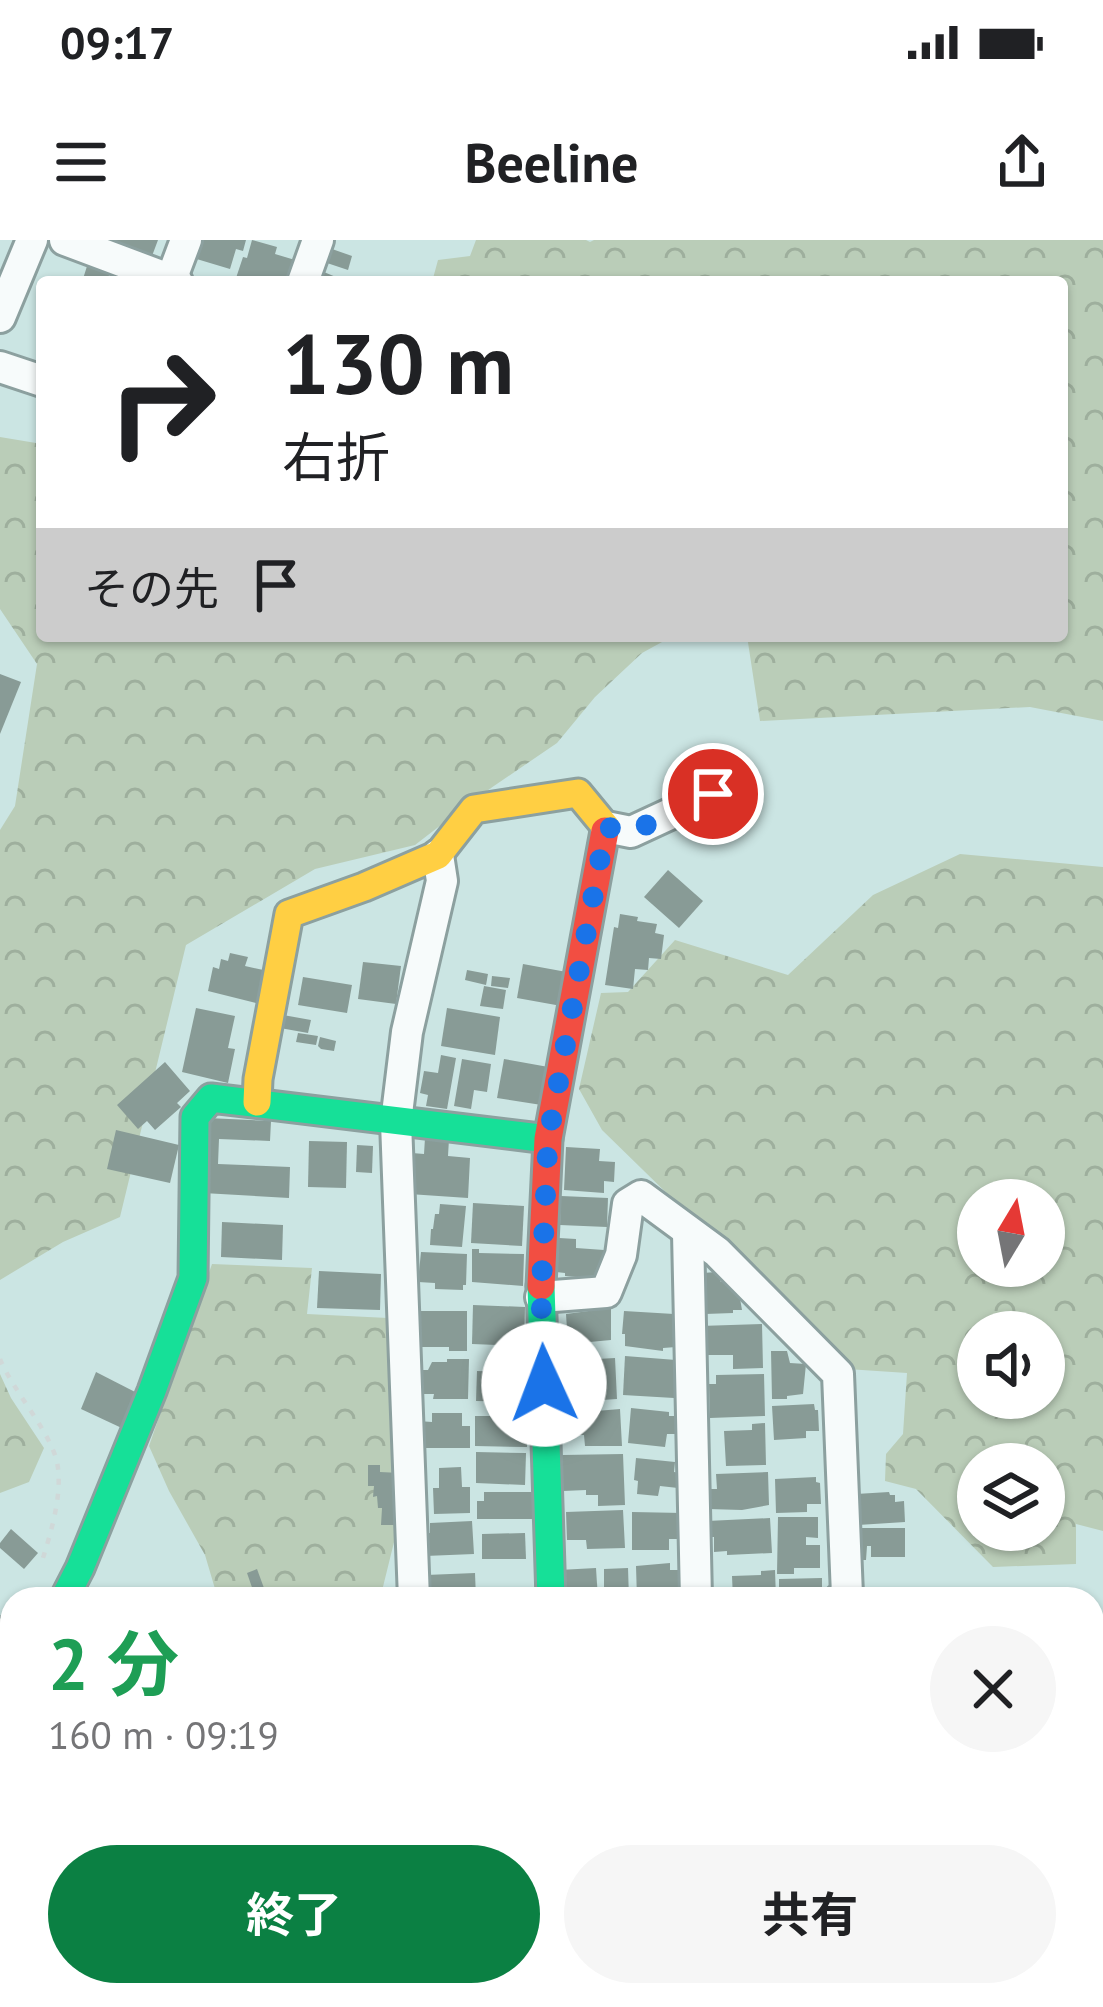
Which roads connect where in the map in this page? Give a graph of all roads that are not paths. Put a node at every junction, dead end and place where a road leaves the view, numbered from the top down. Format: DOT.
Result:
graph roads {
  1 [pos="32,240"];
  2 [pos="65,240"];
  3 [pos="186,240"];
  4 [pos="318,240"];
  5 [pos="161,276"];
  6 [pos="175,276"];
  7 [pos="305,276"];
  8 [pos="0,317"];
  9 [pos="0,367"];
  10 [pos="36,379"];
  11 [pos="713,794"];
  12 [pos="606,827"];
  13 [pos="438,855"];
  14 [pos="256,1102"];
  15 [pos="396,1122"];
  16 [pos="548,1139"];
  17 [pos="688,1233"];
  18 [pos="541,1297"];
  19 [pos="70,1587"];
  20 [pos="414,1587"];
  21 [pos="550,1587"];
  22 [pos="696,1587"];
  23 [pos="847,1587"];
  1 -- 8 [label="street"];
  2 -- 5 [label="street"];
  3 -- 6 [label="street"];
  4 -- 7 [label="street"];
  9 -- 10 [label="street"];
  11 -- 12 [label="street"];
  12 -- 13 [label="street"];
  12 -- 16 [label="street"];
  13 -- 14 [label="street"];
  13 -- 15 [label="street"];
  14 -- 15 [label="street"];
  14 -- 19 [label="street"];
  15 -- 16 [label="street"];
  15 -- 20 [label="street"];
  16 -- 18 [label="street"];
  17 -- 18 [label="street"];
  17 -- 22 [label="street"];
  17 -- 23 [label="street"];
  18 -- 21 [label="street"];
}
